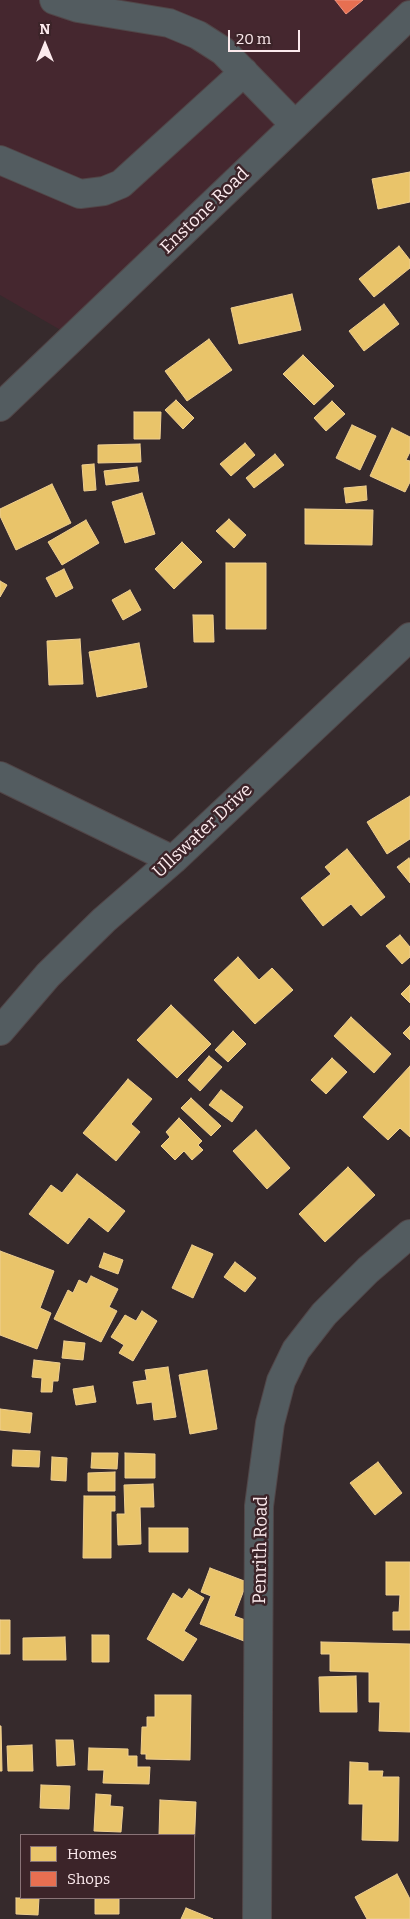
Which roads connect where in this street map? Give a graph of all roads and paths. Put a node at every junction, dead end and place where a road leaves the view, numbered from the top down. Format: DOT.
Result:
graph roads {
  1 [pos="54,0"];
  2 [pos="410,15"];
  3 [pos="244,72"];
  4 [pos="295,125"];
  5 [pos="0,160"];
  6 [pos="0,407"];
  7 [pos="410,636"];
  8 [pos="0,776"];
  9 [pos="173,860"];
  10 [pos="0,1031"];
  11 [pos="410,1234"];
  12 [pos="257,1919"];
  1 -- 3 [label="street"];
  2 -- 4 [label="street, Enstone Road"];
  3 -- 4 [label="street"];
  3 -- 5 [label="street"];
  4 -- 6 [label="street, Enstone Road"];
  7 -- 9 [label="street, Ullswater Drive"];
  8 -- 9 [label="street"];
  9 -- 10 [label="street, Ullswater Drive"];
  11 -- 12 [label="street, Penrith Road"];
}
